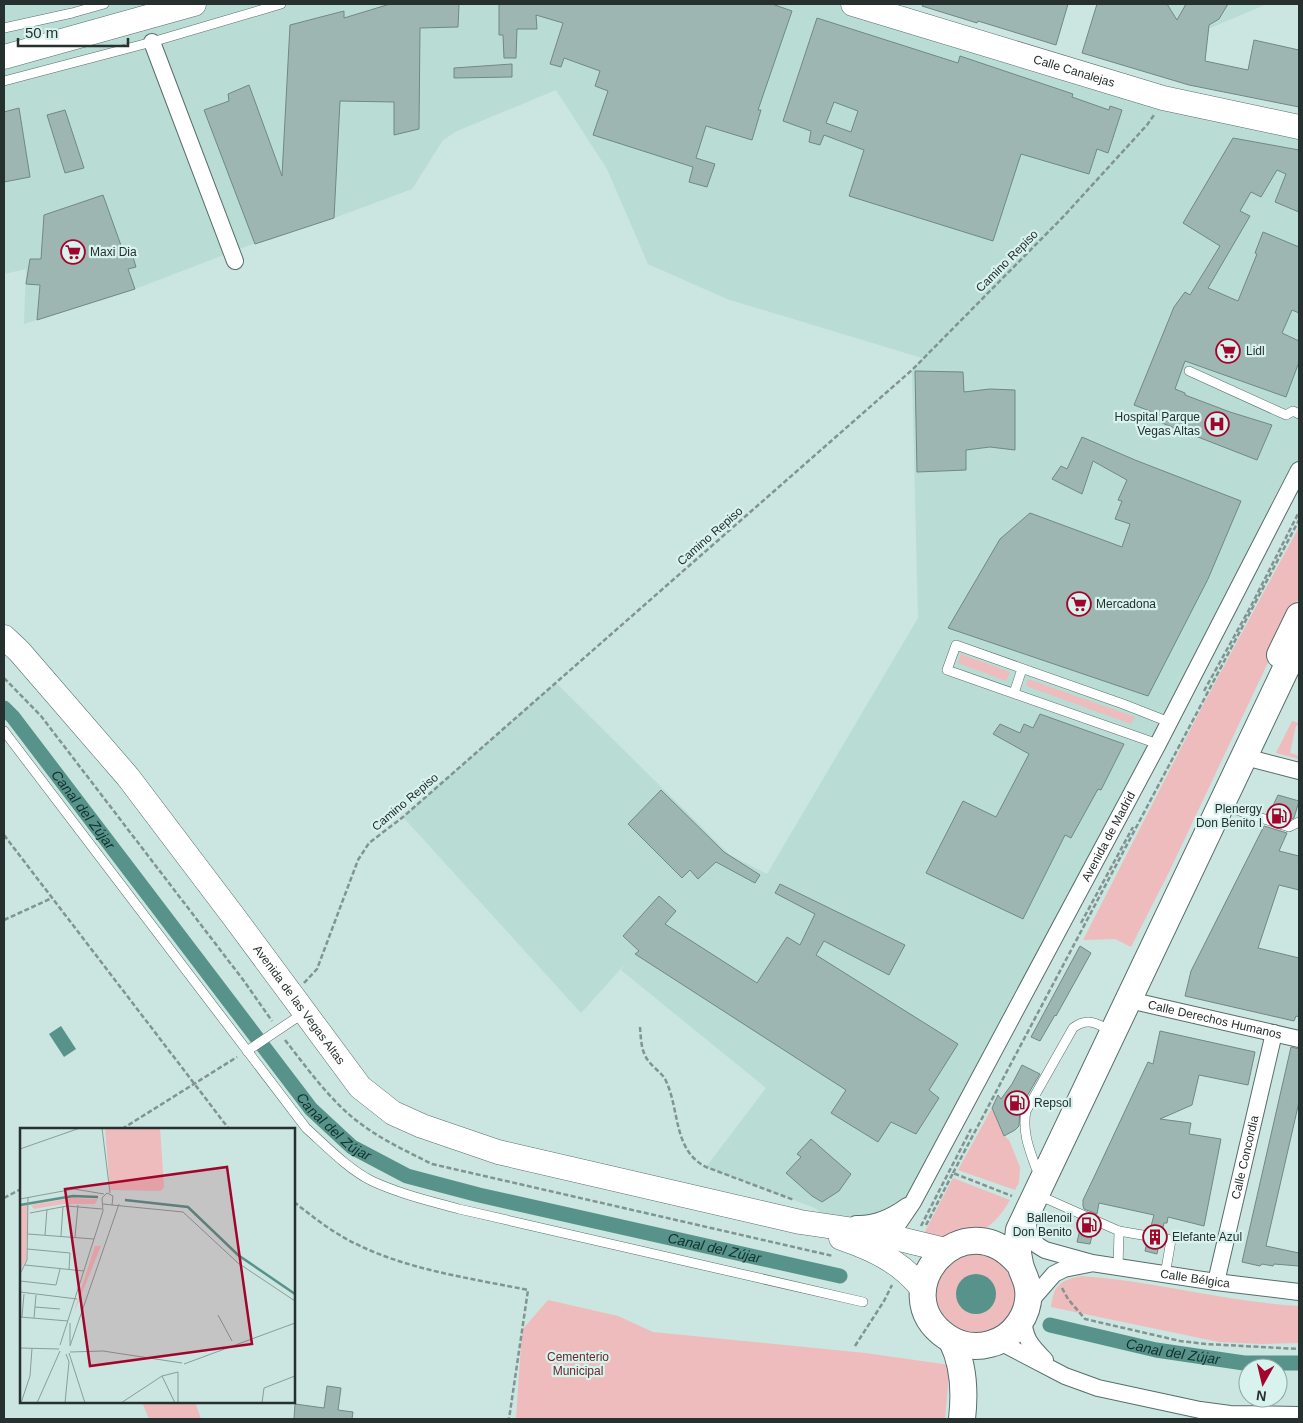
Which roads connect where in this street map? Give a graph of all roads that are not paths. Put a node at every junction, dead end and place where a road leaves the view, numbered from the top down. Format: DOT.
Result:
graph roads {
  1 [pos="104,4"];
  2 [pos="194,4"];
  3 [pos="281,4"];
  4 [pos="853,4"];
  5 [pos="4,28"];
  6 [pos="152,42"];
  7 [pos="4,57"];
  8 [pos="4,81"];
  9 [pos="1299,127"];
  10 [pos="234,261"];
  11 [pos="1189,371"];
  12 [pos="1299,414"];
  13 [pos="1299,470"];
  14 [pos="1299,616"];
  15 [pos="4,637"];
  16 [pos="1299,641"];
  17 [pos="1022,669"];
  18 [pos="1014,693"];
  19 [pos="1169,722"];
  20 [pos="4,731"];
  21 [pos="1158,744"];
  22 [pos="1245,757"];
  23 [pos="1299,771"];
  24 [pos="1222,805"];
  25 [pos="1299,822"];
  26 [pos="1129,1000"];
  27 [pos="298,1003"];
  28 [pos="1108,1030"];
  29 [pos="1274,1033"];
  30 [pos="1299,1038"];
  31 [pos="246,1050"];
  32 [pos="1036,1168"];
  33 [pos="1027,1201"];
  34 [pos="913,1202"];
  35 [pos="798,1211"];
  36 [pos="1119,1231"];
  37 [pos="983,1241"];
  38 [pos="901,1244"];
  39 [pos="945,1250"];
  40 [pos="1092,1264"];
  41 [pos="1020,1265"];
  42 [pos="1118,1267"];
  43 [pos="1165,1275"];
  44 [pos="1216,1282"];
  45 [pos="923,1290"];
  46 [pos="1299,1292"];
  47 [pos="863,1302"];
  48 [pos="1025,1311"];
  49 [pos="952,1341"];
  50 [pos="995,1343"];
  51 [pos="1064,1376"];
  52 [pos="963,1408"];
  53 [pos="1299,1415"];
  1 -- 5 [label="lane"];
  2 -- 7 [label="street"];
  3 -- 6 [label="lane"];
  4 -- 9 [label="street, Calle Canalejas"];
  6 -- 8 [label="lane"];
  6 -- 10 [label="street"];
  11 -- 12 [label="lane"];
  13 -- 19 [label="street, Avenida de Madrid"];
  14 -- 28 [label="main road"];
  15 -- 27 [label="street, Avenida de las Vegas Altas"];
  16 -- 22 [label="main road"];
  17 -- 18 [label="lane"];
  17 -- 18 [label="lane"];
  17 -- 19 [label="lane"];
  18 -- 21 [label="lane"];
  19 -- 21 [label="street, Avenida de Madrid"];
  20 -- 31 [label="lane"];
  21 -- 34 [label="street, Avenida de Madrid"];
  22 -- 23 [label="street"];
  22 -- 24 [label="main road"];
  24 -- 25 [label="lane"];
  24 -- 26 [label="main road"];
  26 -- 28 [label="main road"];
  26 -- 29 [label="street, Calle Derechos Humanos"];
  27 -- 31 [label="lane"];
  27 -- 35 [label="street, Avenida de las Vegas Altas"];
  28 -- 32 [label="main road"];
  28 -- 32 [label="lane"];
  28 -- 33 [label="main road"];
  29 -- 30 [label="street, Calle Derechos Humanos"];
  29 -- 44 [label="street, Calle Concordia"];
  31 -- 47 [label="lane"];
  32 -- 33 [label="main road"];
  33 -- 36 [label="lane"];
  33 -- 37 [label="main road"];
  33 -- 40 [label="street"];
  33 -- 41 [label="main road"];
  34 -- 35 [label="street"];
  34 -- 38 [label="street"];
  35 -- 38 [label="street, Avenida de las Vegas Altas"];
  36 -- 42 [label="lane"];
  36 -- 43 [label="lane"];
  37 -- 39 [label="main road"];
  37 -- 41 [label="main road"];
  38 -- 39 [label="street, Avenida de las Vegas Altas"];
  38 -- 45 [label="street"];
  39 -- 45 [label="main road"];
  40 -- 42 [label="street, Calle Bélgica"];
  40 -- 48 [label="street"];
  41 -- 48 [label="main road"];
  42 -- 43 [label="street, Calle Bélgica"];
  43 -- 44 [label="street, Calle Bélgica"];
  44 -- 46 [label="street, Calle Bélgica"];
  45 -- 49 [label="main road"];
  48 -- 50 [label="main road"];
  48 -- 51 [label="street"];
  49 -- 50 [label="main road"];
  49 -- 52 [label="main road"];
  50 -- 51 [label="street"];
  50 -- 52 [label="main road"];
  51 -- 53 [label="street"];
}
